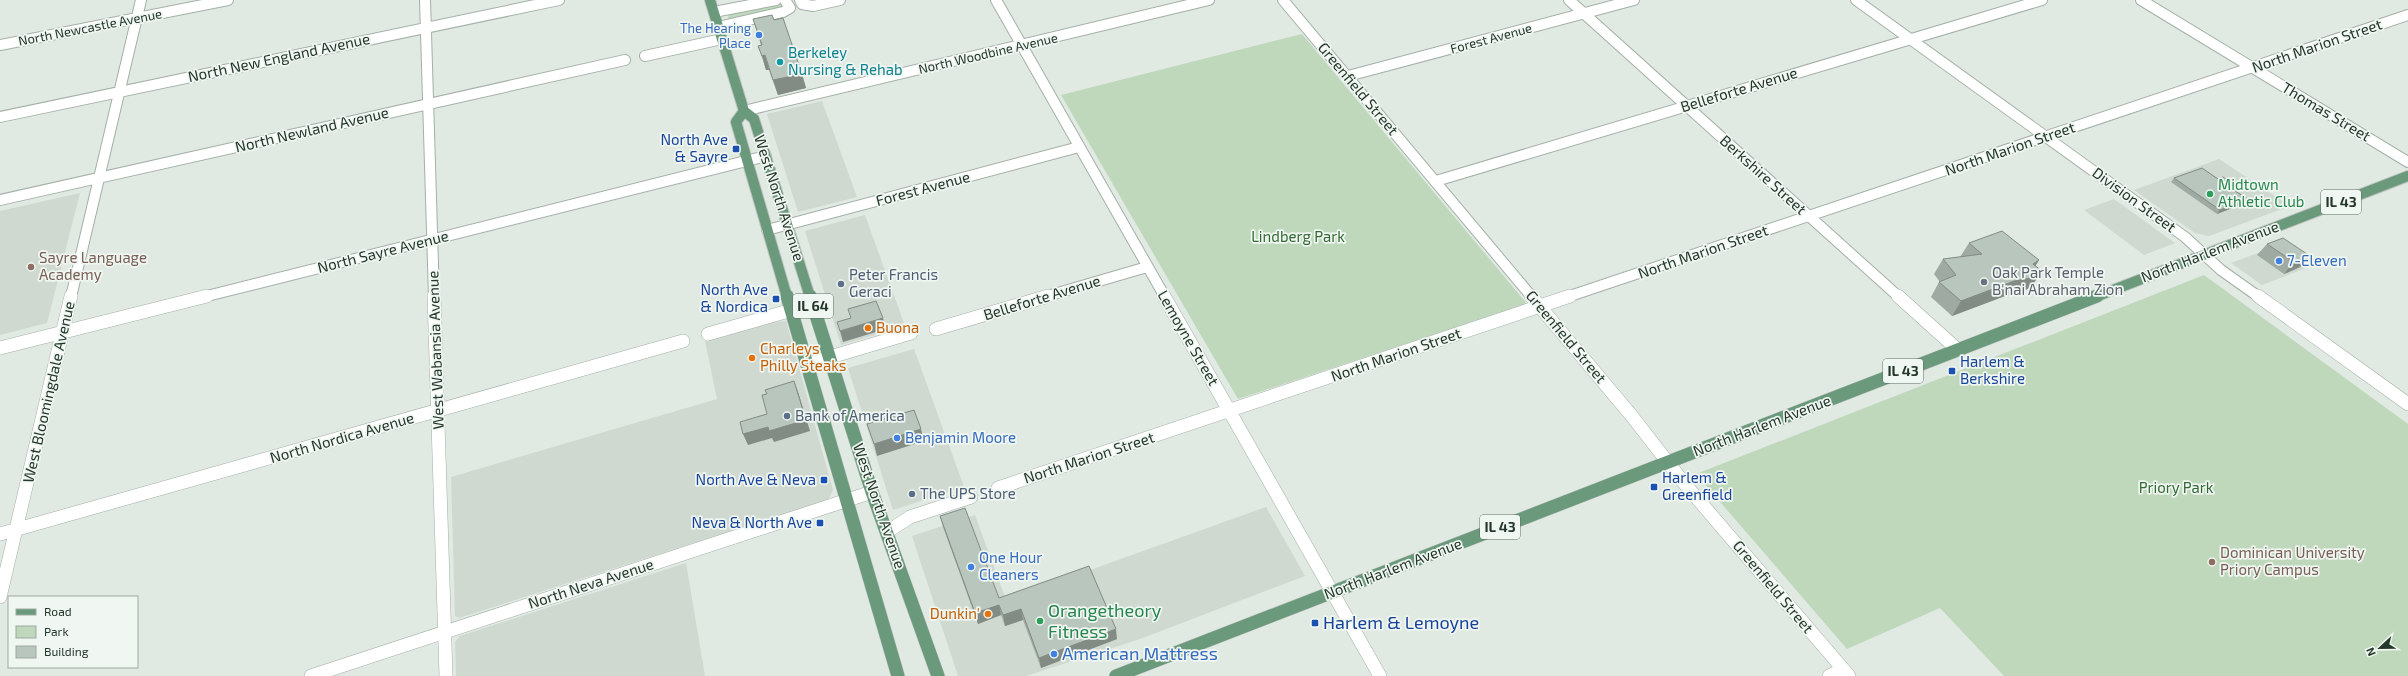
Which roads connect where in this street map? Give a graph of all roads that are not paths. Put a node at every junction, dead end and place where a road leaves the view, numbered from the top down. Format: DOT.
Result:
graph roads {
  1 [pos="141,0"];
  2 [pos="228,0"];
  3 [pos="425,0"];
  4 [pos="559,0"];
  5 [pos="710,0"];
  6 [pos="776,0"];
  7 [pos="800,0"];
  8 [pos="840,0"];
  9 [pos="996,0"];
  10 [pos="1209,0"];
  11 [pos="1282,0"];
  12 [pos="1569,0"];
  13 [pos="1634,0"];
  14 [pos="1856,0"];
  15 [pos="2042,0"];
  16 [pos="2141,0"];
  17 [pos="788,3"];
  18 [pos="714,12"];
  19 [pos="1584,13"];
  20 [pos="2408,15"];
  21 [pos="137,18"];
  22 [pos="718,27"];
  23 [pos="426,28"];
  24 [pos="722,39"];
  25 [pos="1910,39"];
  26 [pos="0,45"];
  27 [pos="1021,45"];
  28 [pos="645,56"];
  29 [pos="625,60"];
  30 [pos="2253,67"];
  31 [pos="1348,76"];
  32 [pos="120,92"];
  33 [pos="429,104"];
  34 [pos="1686,106"];
  35 [pos="744,111"];
  36 [pos="0,117"];
  37 [pos="2046,137"];
  38 [pos="1079,147"];
  39 [pos="766,156"];
  40 [pos="747,161"];
  41 [pos="2408,162"];
  42 [pos="2408,176"];
  43 [pos="99,178"];
  44 [pos="1436,181"];
  45 [pos="0,200"];
  46 [pos="1809,216"];
  47 [pos="788,224"];
  48 [pos="767,230"];
  49 [pos="433,240"];
  50 [pos="2205,254"];
  51 [pos="1147,267"];
  52 [pos="813,304"];
  53 [pos="1541,306"];
  54 [pos="791,311"];
  55 [pos="936,330"];
  56 [pos="63,333"];
  57 [pos="911,333"];
  58 [pos="708,334"];
  59 [pos="683,341"];
  60 [pos="0,348"];
  61 [pos="1958,350"];
  62 [pos="830,357"];
  63 [pos="807,364"];
  64 [pos="2408,404"];
  65 [pos="438,410"];
  66 [pos="1229,411"];
  67 [pos="1669,462"];
  68 [pos="998,488"];
  69 [pos="872,492"];
  70 [pos="971,497"];
  71 [pos="847,500"];
  72 [pos="910,517"];
  73 [pos="882,518"];
  74 [pos="16,530"];
  75 [pos="887,532"];
  76 [pos="0,534"];
  77 [pos="1332,592"];
  78 [pos="0,597"];
  79 [pos="445,632"];
  80 [pos="1846,673"];
  81 [pos="311,676"];
  82 [pos="446,676"];
  83 [pos="898,676"];
  84 [pos="938,676"];
  85 [pos="1116,676"];
  86 [pos="1380,676"];
  87 [pos="1829,676"];
  1 -- 21 [label="street, West Bloomingdale Avenue"];
  2 -- 21 [label="street, North Newcastle Avenue"];
  3 -- 23 [label="street, West Wabansia Avenue"];
  4 -- 23 [label="street, North New England Avenue"];
  5 -- 18 [label="main road, West North Avenue / IL 64"];
  6 -- 18 [label="street"];
  7 -- 8 [label="street"];
  9 -- 27 [label="street, Lemoyne Street"];
  10 -- 27 [label="street, North Woodbine Avenue"];
  11 -- 31 [label="street, Greenfield Street"];
  12 -- 19 [label="street, Berkshire Street"];
  13 -- 19 [label="street, Forest Avenue"];
  14 -- 25 [label="street, Division Street"];
  15 -- 25 [label="street, Belleforte Avenue"];
  16 -- 30 [label="street, Thomas Street"];
  17 -- 22 [label="street"];
  18 -- 22 [label="main road, West North Avenue / IL 64"];
  19 -- 31 [label="street, Forest Avenue"];
  19 -- 34 [label="street, Berkshire Street"];
  20 -- 30 [label="street, North Marion Street"];
  21 -- 26 [label="street, North Newcastle Avenue"];
  21 -- 32 [label="street, West Bloomingdale Avenue"];
  22 -- 24 [label="main road, West North Avenue / IL 64"];
  23 -- 32 [label="street, North New England Avenue"];
  23 -- 33 [label="street, West Wabansia Avenue"];
  24 -- 28 [label="street"];
  24 -- 35 [label="main road, West North Avenue / IL 64"];
  25 -- 34 [label="street, Belleforte Avenue"];
  25 -- 37 [label="street, Division Street"];
  27 -- 35 [label="street, North Woodbine Avenue"];
  27 -- 38 [label="street, Lemoyne Street"];
  29 -- 33 [label="street, North Newland Avenue"];
  30 -- 37 [label="street, North Marion Street"];
  30 -- 41 [label="street, Thomas Street"];
  31 -- 44 [label="street, Greenfield Street"];
  32 -- 36 [label="street, North New England Avenue"];
  32 -- 43 [label="street, West Bloomingdale Avenue"];
  33 -- 43 [label="street, North Newland Avenue"];
  33 -- 49 [label="street, West Wabansia Avenue"];
  34 -- 44 [label="street, Belleforte Avenue"];
  34 -- 46 [label="street, Berkshire Street"];
  35 -- 39 [label="main road, West North Avenue / IL 64"];
  35 -- 40 [label="main road, West North Avenue / IL 64"];
  37 -- 46 [label="street, North Marion Street"];
  37 -- 50 [label="street, Division Street"];
  38 -- 47 [label="street, Forest Avenue"];
  38 -- 51 [label="street, Lemoyne Street"];
  39 -- 40 [label="street, North Sayre Avenue"];
  39 -- 47 [label="main road, West North Avenue / IL 64"];
  40 -- 48 [label="main road, West North Avenue / IL 64"];
  40 -- 49 [label="street, North Sayre Avenue"];
  42 -- 50 [label="main road, North Harlem Avenue / IL 43"];
  43 -- 45 [label="street, North Newland Avenue"];
  43 -- 56 [label="street, West Bloomingdale Avenue"];
  44 -- 53 [label="street, Greenfield Street"];
  46 -- 53 [label="street, North Marion Street"];
  46 -- 61 [label="street, Berkshire Street"];
  47 -- 48 [label="street, Forest Avenue"];
  47 -- 52 [label="main road, West North Avenue / IL 64"];
  48 -- 54 [label="main road, West North Avenue / IL 64"];
  49 -- 56 [label="street, North Sayre Avenue"];
  49 -- 65 [label="street, West Wabansia Avenue"];
  50 -- 61 [label="main road, North Harlem Avenue / IL 43"];
  50 -- 64 [label="street, Division Street"];
  51 -- 55 [label="street, Belleforte Avenue"];
  51 -- 66 [label="street, Lemoyne Street"];
  52 -- 54 [label="street"];
  52 -- 62 [label="main road, West North Avenue / IL 64"];
  53 -- 66 [label="street, North Marion Street"];
  53 -- 67 [label="street, Greenfield Street"];
  54 -- 58 [label="street"];
  54 -- 63 [label="main road, West North Avenue / IL 64"];
  56 -- 60 [label="street, North Sayre Avenue"];
  56 -- 74 [label="street, West Bloomingdale Avenue"];
  57 -- 62 [label="street"];
  59 -- 65 [label="street, North Nordica Avenue"];
  61 -- 67 [label="main road, North Harlem Avenue / IL 43"];
  62 -- 63 [label="street"];
  62 -- 69 [label="main road, West North Avenue / IL 64"];
  63 -- 71 [label="main road, West North Avenue / IL 64"];
  65 -- 74 [label="street, North Nordica Avenue"];
  65 -- 79 [label="street, West Wabansia Avenue"];
  66 -- 68 [label="street, North Marion Street"];
  66 -- 77 [label="street, Lemoyne Street"];
  67 -- 77 [label="main road, North Harlem Avenue / IL 43"];
  67 -- 80 [label="street, Greenfield Street"];
  69 -- 71 [label="street, North Neva Avenue"];
  69 -- 73 [label="main road, West North Avenue / IL 64"];
  70 -- 72 [label="street"];
  71 -- 79 [label="street, North Neva Avenue"];
  71 -- 83 [label="main road, West North Avenue / IL 64"];
  72 -- 73 [label="street"];
  72 -- 75 [label="street"];
  73 -- 75 [label="main road, West North Avenue / IL 64"];
  74 -- 76 [label="street, North Nordica Avenue"];
  74 -- 78 [label="street, West Bloomingdale Avenue"];
  75 -- 84 [label="main road, West North Avenue / IL 64"];
  77 -- 85 [label="main road, North Harlem Avenue / IL 43"];
  77 -- 86 [label="street, Lemoyne Street"];
  79 -- 81 [label="street, North Neva Avenue"];
  79 -- 82 [label="street, West Wabansia Avenue"];
  80 -- 87 [label="street"];
}
